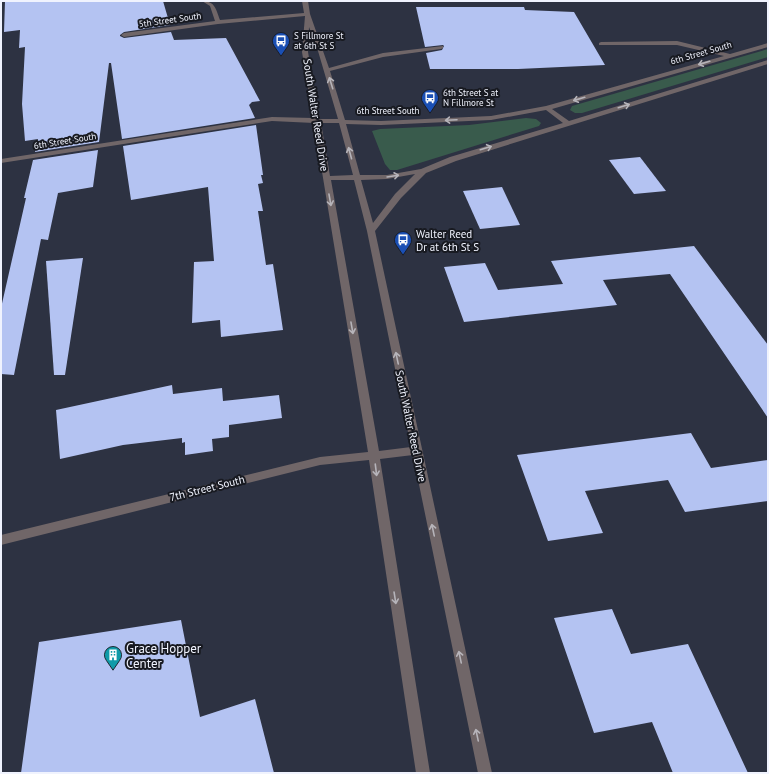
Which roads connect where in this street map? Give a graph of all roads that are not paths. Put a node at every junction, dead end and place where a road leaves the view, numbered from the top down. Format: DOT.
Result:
graph roads {
  1 [pos="205,1"];
  2 [pos="305,1"];
  3 [pos="307,14"];
  4 [pos="218,22"];
  5 [pos="124,35"];
  6 [pos="602,44"];
  7 [pos="768,45"];
  8 [pos="441,47"];
  9 [pos="728,55"];
  10 [pos="768,62"];
  11 [pos="326,70"];
  12 [pos="547,108"];
  13 [pos="316,120"];
  14 [pos="342,121"];
  15 [pos="567,123"];
  16 [pos="1,162"];
  17 [pos="423,171"];
  18 [pos="357,177"];
  19 [pos="326,178"];
  20 [pos="371,231"];
  21 [pos="416,451"];
  22 [pos="374,454"];
  23 [pos="1,540"];
  24 [pos="424,773"];
  25 [pos="485,773"];
  1 -- 4 [label="street"];
  2 -- 3 [label="street"];
  3 -- 4 [label="street, 5th Street South"];
  3 -- 11 [label="street, South Walter Reed Drive"];
  3 -- 13 [label="street, South Walter Reed Drive"];
  4 -- 5 [label="street, 5th Street South"];
  6 -- 9 [label="street"];
  7 -- 9 [label="street, 6th Street South"];
  8 -- 11 [label="street"];
  9 -- 12 [label="street, 6th Street South, one-way"];
  15 -- 10 [label="street, one-way"];
  14 -- 11 [label="street, South Walter Reed Drive, one-way"];
  12 -- 14 [label="street, 6th Street South, one-way"];
  12 -- 15 [label="street"];
  13 -- 14 [label="street, 6th Street South"];
  13 -- 16 [label="street, 6th Street South"];
  13 -- 19 [label="street, South Walter Reed Drive"];
  18 -- 14 [label="street, South Walter Reed Drive, one-way"];
  17 -- 15 [label="street, one-way"];
  18 -- 17 [label="street, one-way"];
  17 -- 20 [label="street"];
  18 -- 19 [label="street"];
  18 -- 20 [label="street, South Walter Reed Drive"];
  19 -- 22 [label="street, South Walter Reed Drive, one-way"];
  21 -- 20 [label="street, South Walter Reed Drive, one-way"];
  21 -- 22 [label="street, 7th Street South"];
  25 -- 21 [label="street, South Walter Reed Drive, one-way"];
  22 -- 23 [label="street, 7th Street South"];
  22 -- 24 [label="street, South Walter Reed Drive, one-way"];
}
